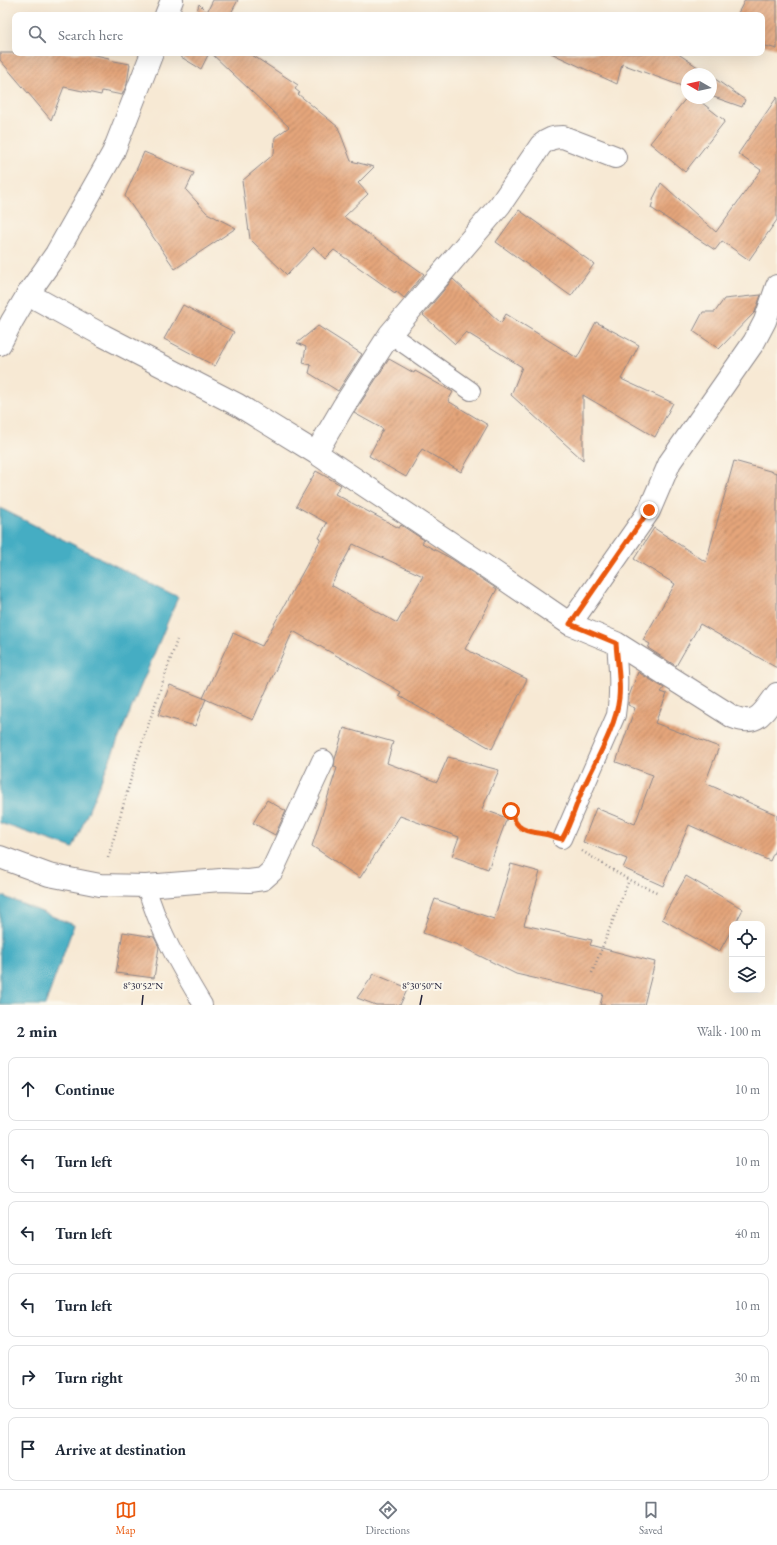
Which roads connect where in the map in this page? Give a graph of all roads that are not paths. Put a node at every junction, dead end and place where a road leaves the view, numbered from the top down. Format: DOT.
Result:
graph roads {
  1 [pos="172,0"];
  2 [pos="167,12"];
  3 [pos="151,56"];
  4 [pos="614,156"];
  5 [pos="777,286"];
  6 [pos="28,294"];
  7 [pos="6,317"];
  8 [pos="390,334"];
  9 [pos="0,344"];
  10 [pos="471,392"];
  11 [pos="316,453"];
  12 [pos="570,624"];
  13 [pos="616,643"];
  14 [pos="777,694"];
  15 [pos="323,762"];
  16 [pos="562,839"];
  17 [pos="0,857"];
  18 [pos="146,886"];
  19 [pos="203,1005"];
  1 -- 2 [label="street"];
  3 -- 6 [label="street"];
  4 -- 8 [label="street"];
  5 -- 12 [label="street"];
  6 -- 7 [label="street"];
  6 -- 11 [label="street"];
  7 -- 9 [label="street"];
  8 -- 10 [label="lane"];
  8 -- 11 [label="street"];
  11 -- 12 [label="street"];
  12 -- 13 [label="street"];
  13 -- 14 [label="street"];
  13 -- 16 [label="lane"];
  15 -- 18 [label="street"];
  17 -- 18 [label="street"];
  18 -- 19 [label="lane"];
}
